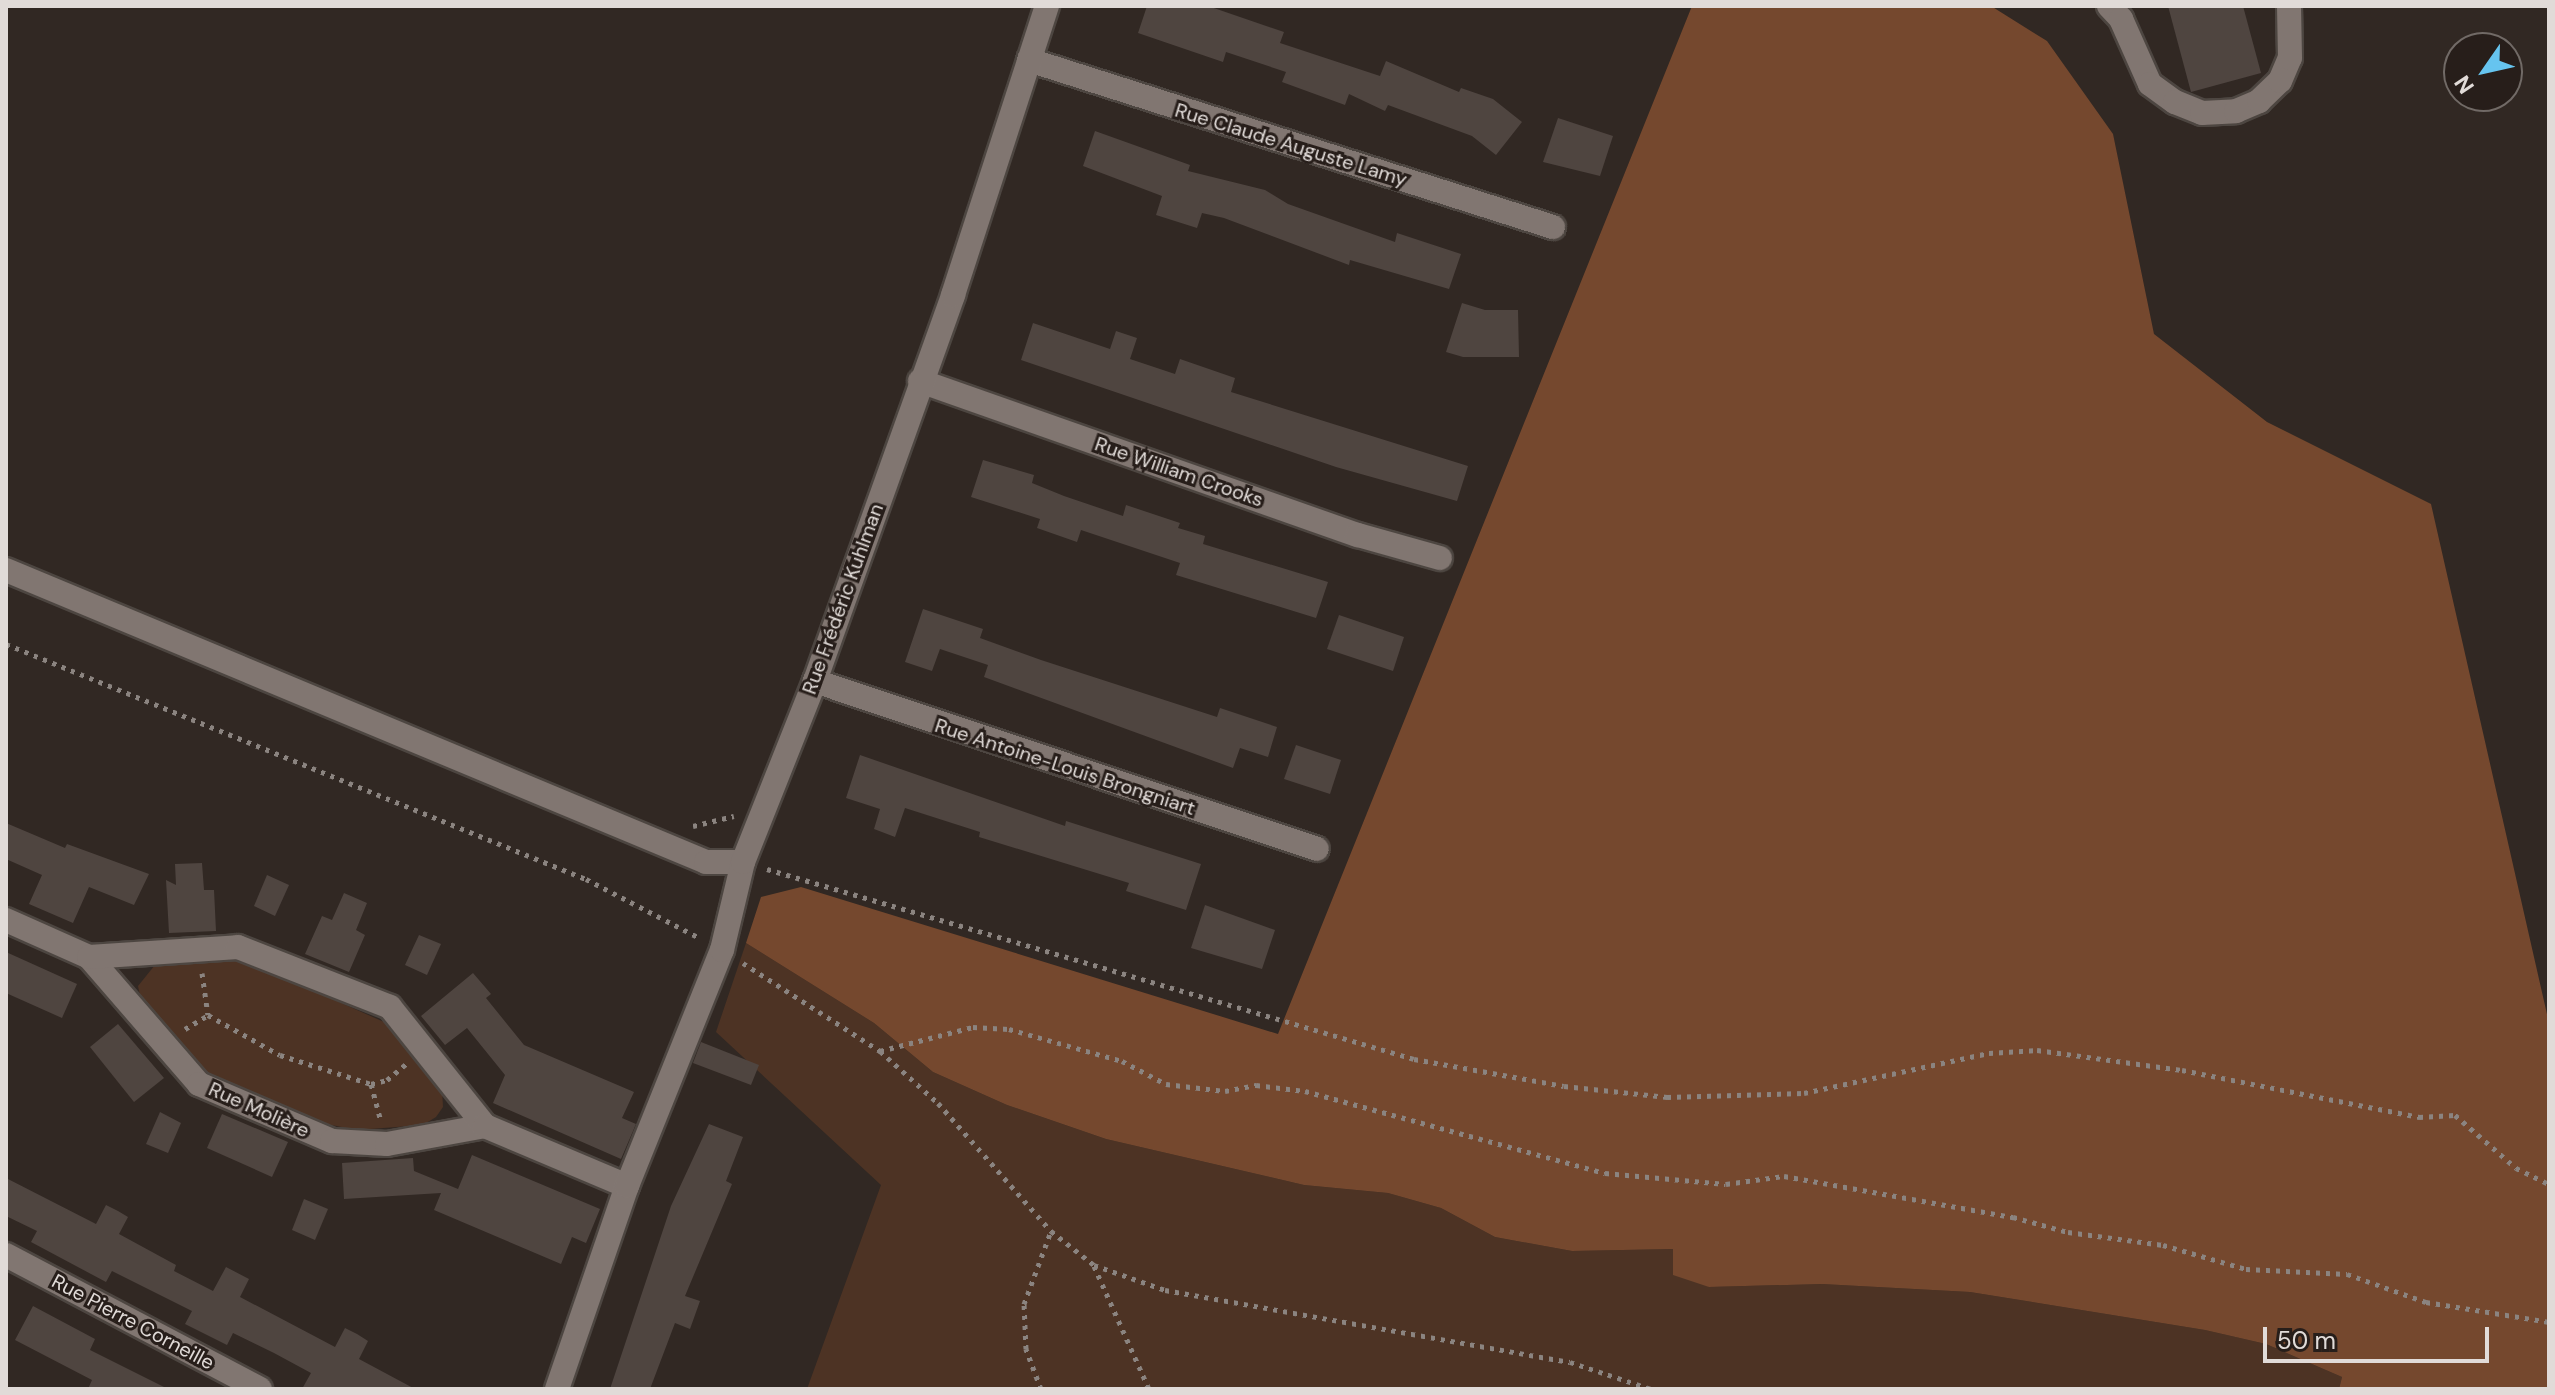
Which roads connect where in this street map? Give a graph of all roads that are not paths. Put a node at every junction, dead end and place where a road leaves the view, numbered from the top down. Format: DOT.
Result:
graph roads {
  1 [pos="1047,6"];
  2 [pos="2109,6"];
  3 [pos="2289,6"];
  4 [pos="1029,60"];
  5 [pos="1553,227"];
  6 [pos="920,381"];
  7 [pos="1440,558"];
  8 [pos="6,570"];
  9 [pos="815,681"];
  10 [pos="1317,849"];
  11 [pos="743,862"];
  12 [pos="6,920"];
  13 [pos="89,957"];
  14 [pos="485,1126"];
  15 [pos="627,1186"];
  16 [pos="6,1255"];
  17 [pos="260,1389"];
  18 [pos="557,1389"];
  1 -- 4 [label="street, Rue Frédéric Kuhlman"];
  2 -- 3 [label="street"];
  4 -- 5 [label="street, Rue Claude Auguste Lamy"];
  4 -- 6 [label="street, Rue Frédéric Kuhlman"];
  6 -- 7 [label="street, Rue William Crooks"];
  6 -- 9 [label="street, Rue Frédéric Kuhlman"];
  8 -- 11 [label="street"];
  9 -- 10 [label="street, Rue Antoine-Louis Brongniart"];
  9 -- 11 [label="street, Rue Frédéric Kuhlman"];
  11 -- 15 [label="street, Rue Frédéric Kuhlman"];
  12 -- 13 [label="street, Rue Molière"];
  13 -- 14 [label="street, Rue Molière"];
  13 -- 14 [label="street, Rue Molière"];
  14 -- 15 [label="street, Rue Molière"];
  15 -- 18 [label="street, Rue Frédéric Kuhlman"];
  16 -- 17 [label="street, Rue Pierre Corneille"];
}
